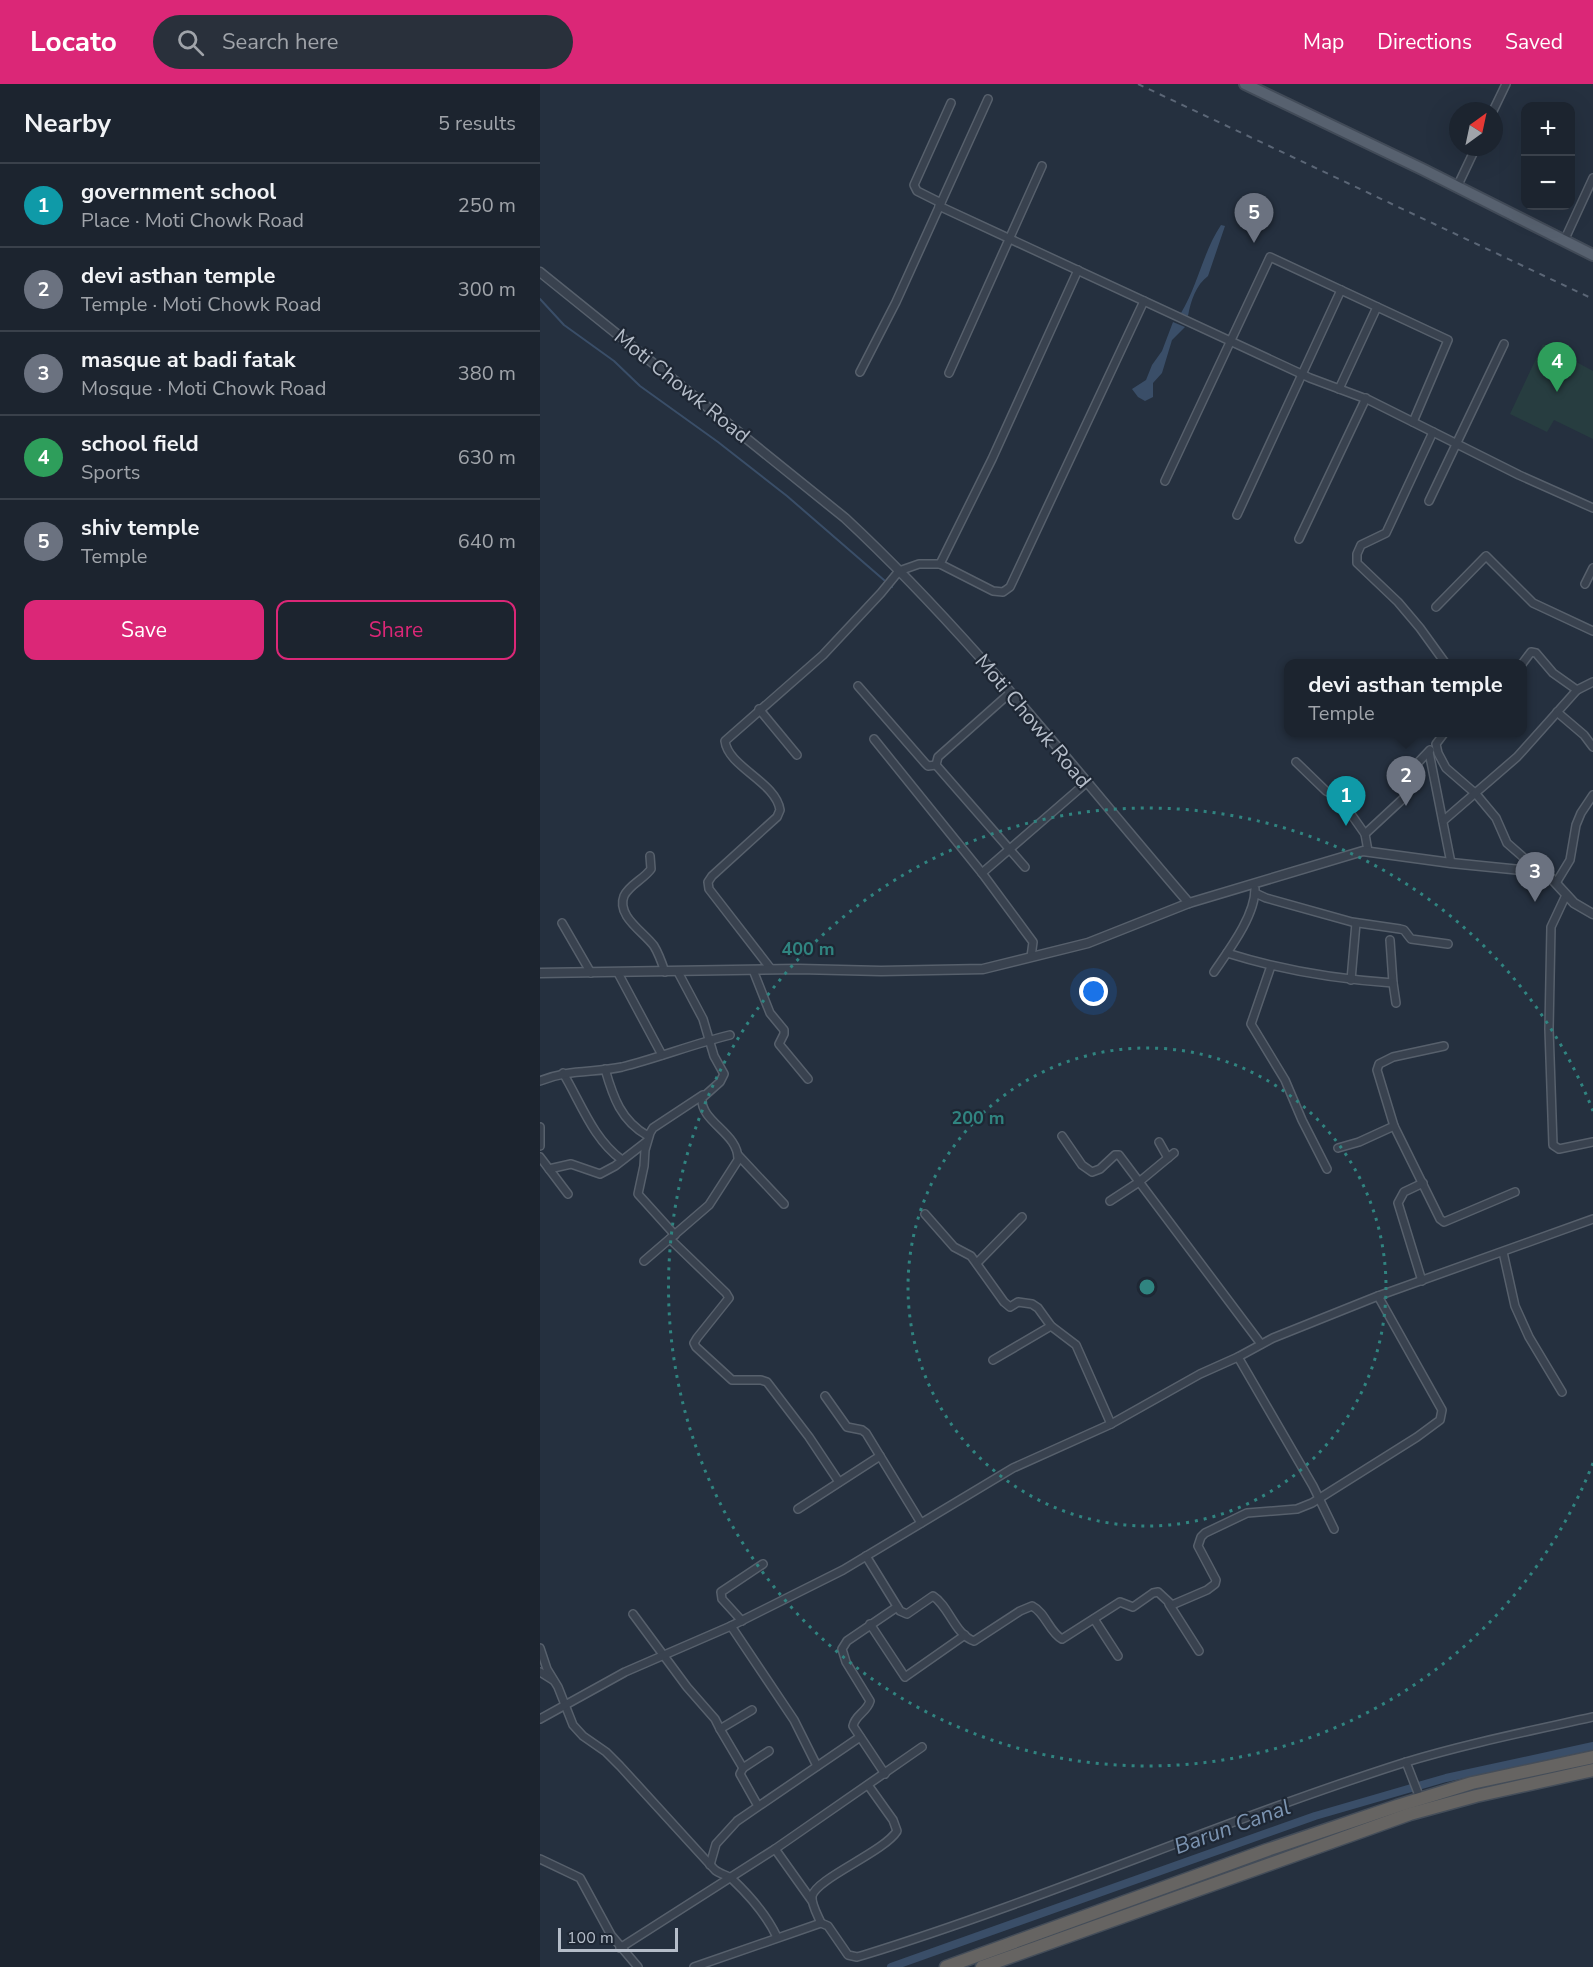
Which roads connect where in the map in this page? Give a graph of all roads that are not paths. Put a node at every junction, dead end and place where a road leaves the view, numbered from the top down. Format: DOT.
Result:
graph roads {
  1 [pos="1245,84"];
  2 [pos="1506,84"];
  3 [pos="988,99"];
  4 [pos="1497,102"];
  5 [pos="951,103"];
  6 [pos="1472,156"];
  7 [pos="1042,166"];
  8 [pos="1593,178"];
  9 [pos="1457,187"];
  10 [pos="940,205"];
  11 [pos="1011,239"];
  12 [pos="1564,241"];
  13 [pos="1593,255"];
  14 [pos="1078,270"];
  15 [pos="540,272"];
  16 [pos="1341,290"];
  17 [pos="1144,301"];
  18 [pos="1377,307"];
  19 [pos="1231,341"];
  20 [pos="1504,344"];
  21 [pos="860,372"];
  22 [pos="949,373"];
  23 [pos="1301,374"];
  24 [pos="1339,389"];
  25 [pos="1366,398"];
  26 [pos="1413,422"];
  27 [pos="1433,432"];
  28 [pos="1457,444"];
  29 [pos="1165,481"];
  30 [pos="1429,501"];
  31 [pos="1593,508"];
  32 [pos="1237,515"];
  33 [pos="1299,539"];
  34 [pos="940,564"];
  35 [pos="1593,568"];
  36 [pos="899,571"];
  37 [pos="1585,584"];
  38 [pos="1436,607"];
  39 [pos="1593,631"];
  40 [pos="1443,659"];
  41 [pos="1525,659"];
  42 [pos="1593,682"];
  43 [pos="858,686"];
  44 [pos="1577,690"];
  45 [pos="1010,693"];
  46 [pos="759,710"];
  47 [pos="1557,712"];
  48 [pos="1441,737"];
  49 [pos="874,739"];
  50 [pos="1436,744"];
  51 [pos="1593,747"];
  52 [pos="1429,752"];
  53 [pos="797,755"];
  54 [pos="1296,762"];
  55 [pos="936,765"];
  56 [pos="1086,783"];
  57 [pos="1476,794"];
  58 [pos="1593,795"];
  59 [pos="1443,821"];
  60 [pos="1365,834"];
  61 [pos="1010,850"];
  62 [pos="1368,851"];
  63 [pos="650,856"];
  64 [pos="1451,863"];
  65 [pos="1025,867"];
  66 [pos="1540,872"];
  67 [pos="982,873"];
  68 [pos="1556,883"];
  69 [pos="1255,888"];
  70 [pos="1566,895"];
  71 [pos="1189,903"];
  72 [pos="1593,914"];
  73 [pos="562,923"];
  74 [pos="1356,923"];
  75 [pos="1390,940"];
  76 [pos="1448,944"];
  77 [pos="1227,953"];
  78 [pos="1032,957"];
  79 [pos="1271,966"];
  80 [pos="771,969"];
  81 [pos="753,970"];
  82 [pos="665,972"];
  83 [pos="678,972"];
  84 [pos="1214,972"];
  85 [pos="591,973"];
  86 [pos="618,973"];
  87 [pos="540,974"];
  88 [pos="1351,980"];
  89 [pos="1393,983"];
  90 [pos="1396,1003"];
  91 [pos="730,1035"];
  92 [pos="711,1040"];
  93 [pos="1444,1046"];
  94 [pos="662,1054"];
  95 [pos="605,1069"];
  96 [pos="563,1073"];
  97 [pos="808,1079"];
  98 [pos="540,1081"];
  99 [pos="705,1094"];
  100 [pos="540,1126"];
  101 [pos="1394,1126"];
  102 [pos="1062,1136"];
  103 [pos="647,1139"];
  104 [pos="1159,1142"];
  105 [pos="1593,1142"];
  106 [pos="540,1146"];
  107 [pos="1338,1148"];
  108 [pos="1174,1153"];
  109 [pos="738,1155"];
  110 [pos="540,1157"];
  111 [pos="1167,1158"];
  112 [pos="622,1160"];
  113 [pos="549,1169"];
  114 [pos="1326,1169"];
  115 [pos="1139,1182"];
  116 [pos="1423,1183"];
  117 [pos="1515,1192"];
  118 [pos="568,1194"];
  119 [pos="1110,1201"];
  120 [pos="784,1204"];
  121 [pos="925,1214"];
  122 [pos="1022,1217"];
  123 [pos="1593,1219"];
  124 [pos="673,1237"];
  125 [pos="1503,1252"];
  126 [pos="644,1261"];
  127 [pos="977,1263"];
  128 [pos="1422,1281"];
  129 [pos="1378,1296"];
  130 [pos="1052,1326"];
  131 [pos="1261,1344"];
  132 [pos="1238,1357"];
  133 [pos="993,1360"];
  134 [pos="1562,1392"];
  135 [pos="825,1396"];
  136 [pos="1111,1424"];
  137 [pos="880,1456"];
  138 [pos="839,1482"];
  139 [pos="1320,1499"];
  140 [pos="798,1509"];
  141 [pos="921,1523"];
  142 [pos="1335,1529"];
  143 [pos="866,1556"];
  144 [pos="763,1564"];
  145 [pos="1169,1604"];
  146 [pos="897,1607"];
  147 [pos="633,1614"];
  148 [pos="1094,1619"];
  149 [pos="742,1621"];
  150 [pos="870,1624"];
  151 [pos="731,1626"];
  152 [pos="965,1635"];
  153 [pos="540,1648"];
  154 [pos="1199,1651"];
  155 [pos="663,1655"];
  156 [pos="1118,1656"];
  157 [pos="540,1672"];
  158 [pos="554,1681"];
  159 [pos="564,1704"];
  160 [pos="752,1710"];
  161 [pos="1593,1718"];
  162 [pos="540,1719"];
  163 [pos="720,1729"];
  164 [pos="860,1737"];
  165 [pos="922,1747"];
  166 [pos="769,1750"];
  167 [pos="1593,1757"];
  168 [pos="1408,1765"];
  169 [pos="817,1766"];
  170 [pos="743,1768"];
  171 [pos="1593,1770"];
  172 [pos="885,1774"];
  173 [pos="868,1785"];
  174 [pos="1418,1795"];
  175 [pos="758,1806"];
  176 [pos="775,1850"];
  177 [pos="540,1859"];
  178 [pos="710,1865"];
  179 [pos="730,1877"];
  180 [pos="813,1903"];
  181 [pos="821,1923"];
  182 [pos="777,1938"];
  183 [pos="620,1948"];
  184 [pos="638,1967"];
  185 [pos="694,1967"];
  186 [pos="946,1967"];
  187 [pos="982,1967"];
  1 -- 9 [label="main road"];
  2 -- 4 [label="street"];
  3 -- 10 [label="street"];
  5 -- 10 [label="street"];
  6 -- 9 [label="street"];
  7 -- 11 [label="street"];
  8 -- 12 [label="street"];
  9 -- 12 [label="main road"];
  10 -- 11 [label="street"];
  10 -- 21 [label="street"];
  11 -- 14 [label="street"];
  11 -- 22 [label="street"];
  12 -- 13 [label="main road"];
  14 -- 17 [label="street"];
  14 -- 34 [label="street"];
  15 -- 36 [label="street, Moti Chowk Road"];
  16 -- 18 [label="street"];
  16 -- 19 [label="street"];
  16 -- 23 [label="street"];
  17 -- 19 [label="street"];
  17 -- 34 [label="street"];
  18 -- 24 [label="street"];
  18 -- 26 [label="street"];
  19 -- 23 [label="street"];
  19 -- 29 [label="street"];
  20 -- 28 [label="street"];
  23 -- 24 [label="street"];
  23 -- 32 [label="street"];
  24 -- 25 [label="street"];
  25 -- 26 [label="street"];
  25 -- 33 [label="street"];
  26 -- 27 [label="street"];
  27 -- 28 [label="street"];
  27 -- 40 [label="street"];
  28 -- 30 [label="street"];
  28 -- 31 [label="street"];
  34 -- 36 [label="street"];
  35 -- 37 [label="street"];
  36 -- 45 [label="street, Moti Chowk Road"];
  36 -- 46 [label="street"];
  38 -- 39 [label="street"];
  41 -- 44 [label="street"];
  42 -- 44 [label="street"];
  43 -- 55 [label="street"];
  44 -- 47 [label="street"];
  45 -- 55 [label="street"];
  45 -- 56 [label="street, Moti Chowk Road"];
  46 -- 53 [label="street"];
  46 -- 80 [label="street"];
  47 -- 51 [label="street"];
  47 -- 57 [label="street"];
  48 -- 50 [label="street"];
  49 -- 67 [label="street"];
  50 -- 52 [label="street"];
  50 -- 57 [label="street"];
  52 -- 59 [label="street"];
  52 -- 60 [label="street"];
  54 -- 60 [label="street"];
  55 -- 61 [label="street"];
  56 -- 61 [label="street"];
  56 -- 71 [label="street, Moti Chowk Road"];
  57 -- 59 [label="street"];
  57 -- 66 [label="street"];
  58 -- 68 [label="street"];
  59 -- 64 [label="street"];
  60 -- 62 [label="street"];
  61 -- 65 [label="street"];
  61 -- 67 [label="street"];
  62 -- 64 [label="street"];
  62 -- 69 [label="street"];
  63 -- 82 [label="street"];
  64 -- 66 [label="street"];
  66 -- 68 [label="street"];
  67 -- 78 [label="street"];
  68 -- 70 [label="street"];
  69 -- 71 [label="street"];
  69 -- 74 [label="street"];
  69 -- 77 [label="street"];
  70 -- 72 [label="street"];
  70 -- 105 [label="street"];
  71 -- 78 [label="street"];
  73 -- 85 [label="street"];
  74 -- 76 [label="street"];
  74 -- 88 [label="street"];
  75 -- 89 [label="street"];
  77 -- 79 [label="street"];
  77 -- 84 [label="street"];
  78 -- 80 [label="street"];
  79 -- 88 [label="street"];
  79 -- 114 [label="street"];
  80 -- 81 [label="street"];
  81 -- 83 [label="street"];
  81 -- 97 [label="street"];
  82 -- 83 [label="street"];
  82 -- 86 [label="street"];
  83 -- 92 [label="street"];
  85 -- 86 [label="street"];
  85 -- 87 [label="street"];
  86 -- 94 [label="street"];
  88 -- 89 [label="street"];
  89 -- 90 [label="street"];
  91 -- 92 [label="street"];
  92 -- 94 [label="street"];
  92 -- 99 [label="street"];
  93 -- 101 [label="street"];
  94 -- 95 [label="street"];
  95 -- 96 [label="street"];
  95 -- 103 [label="street"];
  96 -- 98 [label="street"];
  96 -- 112 [label="street"];
  99 -- 103 [label="street"];
  99 -- 109 [label="street"];
  100 -- 106 [label="street"];
  101 -- 107 [label="street"];
  101 -- 116 [label="street"];
  102 -- 115 [label="street"];
  103 -- 112 [label="street"];
  103 -- 124 [label="street"];
  104 -- 111 [label="street"];
  108 -- 111 [label="street"];
  109 -- 120 [label="street"];
  109 -- 124 [label="street"];
  110 -- 113 [label="street"];
  111 -- 115 [label="street"];
  112 -- 113 [label="street"];
  113 -- 118 [label="street"];
  115 -- 119 [label="street"];
  115 -- 131 [label="street"];
  116 -- 117 [label="street"];
  116 -- 128 [label="street"];
  121 -- 127 [label="street"];
  122 -- 127 [label="street"];
  123 -- 125 [label="street"];
  124 -- 126 [label="street"];
  124 -- 138 [label="street"];
  125 -- 128 [label="street"];
  125 -- 134 [label="street"];
  127 -- 130 [label="street"];
  128 -- 129 [label="street"];
  129 -- 131 [label="street"];
  129 -- 139 [label="street"];
  130 -- 133 [label="street"];
  130 -- 136 [label="street"];
  131 -- 132 [label="street"];
  132 -- 136 [label="street"];
  132 -- 139 [label="street"];
  135 -- 137 [label="street"];
  136 -- 141 [label="street"];
  137 -- 138 [label="street"];
  137 -- 141 [label="street"];
  138 -- 140 [label="street"];
  139 -- 142 [label="street"];
  139 -- 145 [label="street"];
  141 -- 143 [label="street"];
  143 -- 146 [label="street"];
  143 -- 149 [label="street"];
  144 -- 149 [label="street"];
  145 -- 148 [label="street"];
  145 -- 154 [label="street"];
  146 -- 150 [label="street"];
  146 -- 152 [label="street"];
  147 -- 155 [label="street"];
  148 -- 152 [label="street"];
  148 -- 156 [label="street"];
  149 -- 151 [label="street"];
  150 -- 152 [label="street"];
  150 -- 164 [label="street"];
  151 -- 155 [label="street"];
  151 -- 169 [label="street"];
  153 -- 158 [label="street"];
  155 -- 159 [label="street"];
  155 -- 163 [label="street"];
  157 -- 158 [label="street"];
  158 -- 159 [label="street"];
  159 -- 162 [label="street"];
  159 -- 178 [label="street"];
  160 -- 163 [label="street"];
  161 -- 168 [label="street"];
  163 -- 170 [label="street"];
  164 -- 169 [label="street"];
  164 -- 172 [label="street"];
  165 -- 172 [label="street"];
  166 -- 170 [label="street"];
  167 -- 174 [label="highway"];
  168 -- 174 [label="street"];
  168 -- 181 [label="street"];
  169 -- 175 [label="street"];
  170 -- 175 [label="street"];
  171 -- 187 [label="highway"];
  172 -- 173 [label="street"];
  173 -- 176 [label="street"];
  173 -- 180 [label="street"];
  174 -- 186 [label="highway"];
  175 -- 178 [label="street"];
  176 -- 179 [label="street"];
  176 -- 180 [label="street"];
  177 -- 183 [label="street"];
  178 -- 179 [label="street"];
  179 -- 182 [label="street"];
  179 -- 183 [label="street"];
  180 -- 181 [label="street"];
  181 -- 182 [label="street"];
  182 -- 185 [label="street"];
  183 -- 184 [label="street"];
}
